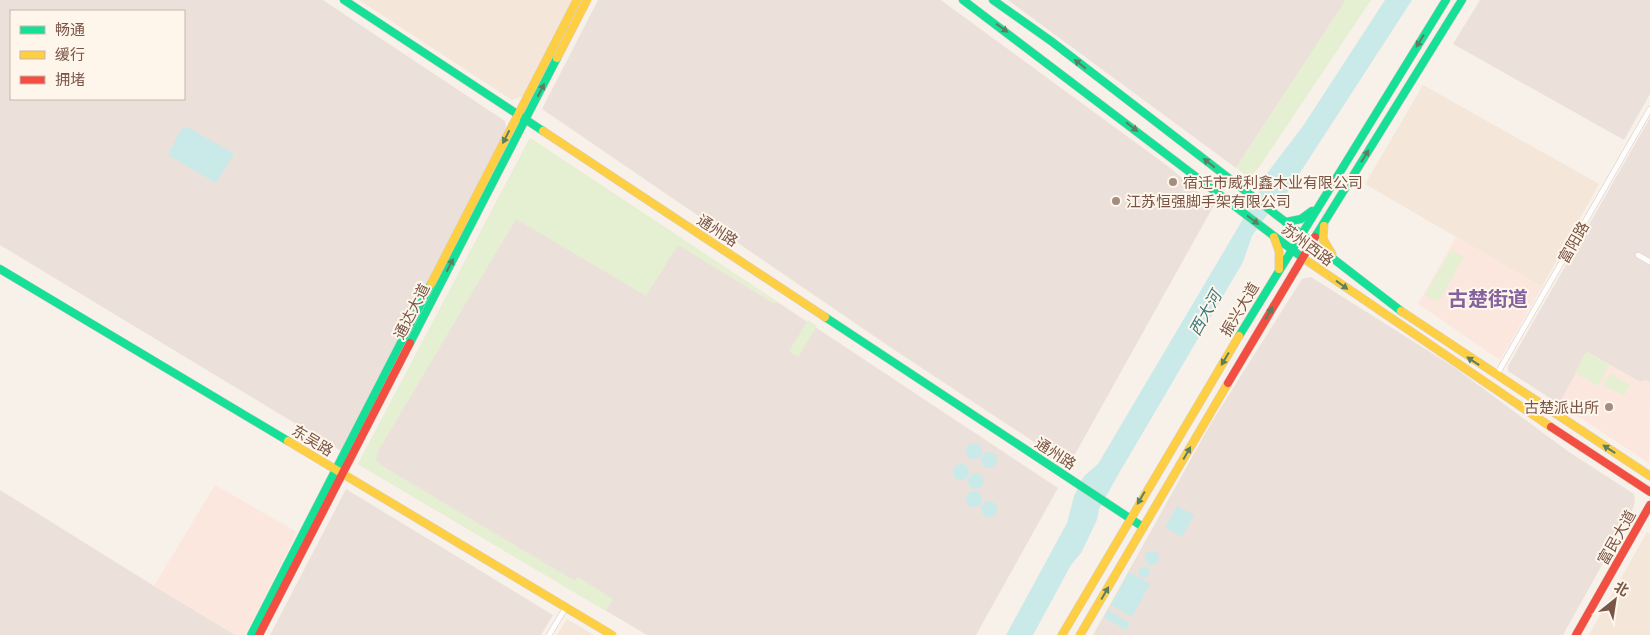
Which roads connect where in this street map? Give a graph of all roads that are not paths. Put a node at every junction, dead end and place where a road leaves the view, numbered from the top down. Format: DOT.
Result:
graph roads {
  1 [pos="344,0"];
  2 [pos="576,0"];
  3 [pos="587,0"];
  4 [pos="963,0"];
  5 [pos="993,0"];
  6 [pos="1446,0"];
  7 [pos="1462,0"];
  8 [pos="1650,108"];
  9 [pos="518,114"];
  10 [pos="525,120"];
  11 [pos="1322,200"];
  12 [pos="1330,213"];
  13 [pos="1284,221"];
  14 [pos="1301,234"];
  15 [pos="1272,235"];
  16 [pos="1312,242"];
  17 [pos="1291,250"];
  18 [pos="1638,255"];
  19 [pos="1329,256"];
  20 [pos="1302,257"];
  21 [pos="1650,262"];
  22 [pos="1339,263"];
  23 [pos="0,268"];
  24 [pos="1318,268"];
  25 [pos="1278,271"];
  26 [pos="1292,274"];
  27 [pos="1496,376"];
  28 [pos="339,472"];
  29 [pos="1650,476"];
  30 [pos="1650,492"];
  31 [pos="1650,505"];
  32 [pos="1129,518"];
  33 [pos="1143,527"];
  34 [pos="566,607"];
  35 [pos="251,635"];
  36 [pos="259,635"];
  37 [pos="549,635"];
  38 [pos="612,635"];
  39 [pos="1062,635"];
  40 [pos="1080,635"];
  41 [pos="1576,635"];
  1 -- 9 [label="main road, 通州路"];
  2 -- 9 [label="main road, 通达大道"];
  10 -- 3 [label="main road, 通达大道, one-way"];
  4 -- 15 [label="main road, 苏州西路, one-way"];
  13 -- 5 [label="main road, 苏州西路, one-way"];
  6 -- 11 [label="main road, 振兴大道, one-way"];
  12 -- 7 [label="main road, 振兴大道, one-way"];
  8 -- 27 [label="street, 富阳路"];
  9 -- 10 [label="main road, 通州路"];
  9 -- 28 [label="main road, 通达大道, one-way"];
  28 -- 10 [label="main road, 通达大道, one-way"];
  10 -- 32 [label="main road, 通州路"];
  11 -- 13 [label="main road"];
  11 -- 14 [label="main road, 振兴大道"];
  12 -- 16 [label="main road, 振兴大道"];
  12 -- 22 [label="main road"];
  13 -- 14 [label="main road, 苏州西路"];
  14 -- 16 [label="main road, 苏州西路"];
  14 -- 17 [label="main road, 振兴大道"];
  15 -- 17 [label="main road, 苏州西路"];
  15 -- 25 [label="main road"];
  16 -- 19 [label="main road, 苏州西路"];
  16 -- 20 [label="main road, 振兴大道"];
  17 -- 20 [label="main road, 苏州西路"];
  17 -- 25 [label="main road, 振兴大道"];
  18 -- 21 [label="street"];
  19 -- 22 [label="main road, 苏州西路"];
  19 -- 24 [label="main road"];
  20 -- 24 [label="main road, 苏州西路"];
  20 -- 26 [label="main road, 振兴大道"];
  27 -- 22 [label="main road, 苏州西路, one-way"];
  23 -- 28 [label="main road, 东吴路"];
  24 -- 26 [label="main road"];
  24 -- 30 [label="main road, 苏州西路, one-way"];
  25 -- 32 [label="main road, 振兴大道, one-way"];
  33 -- 26 [label="main road, 振兴大道, one-way"];
  29 -- 27 [label="main road, 苏州西路, one-way"];
  28 -- 34 [label="main road, 东吴路"];
  28 -- 35 [label="main road, 通达大道"];
  28 -- 36 [label="main road, 通达大道"];
  31 -- 41 [label="main road, 富民大道"];
  32 -- 33 [label="main road, 通州路"];
  32 -- 39 [label="main road, 振兴大道"];
  40 -- 33 [label="main road, 振兴大道, one-way"];
  34 -- 37 [label="street"];
  34 -- 38 [label="main road, 东吴路"];
}
